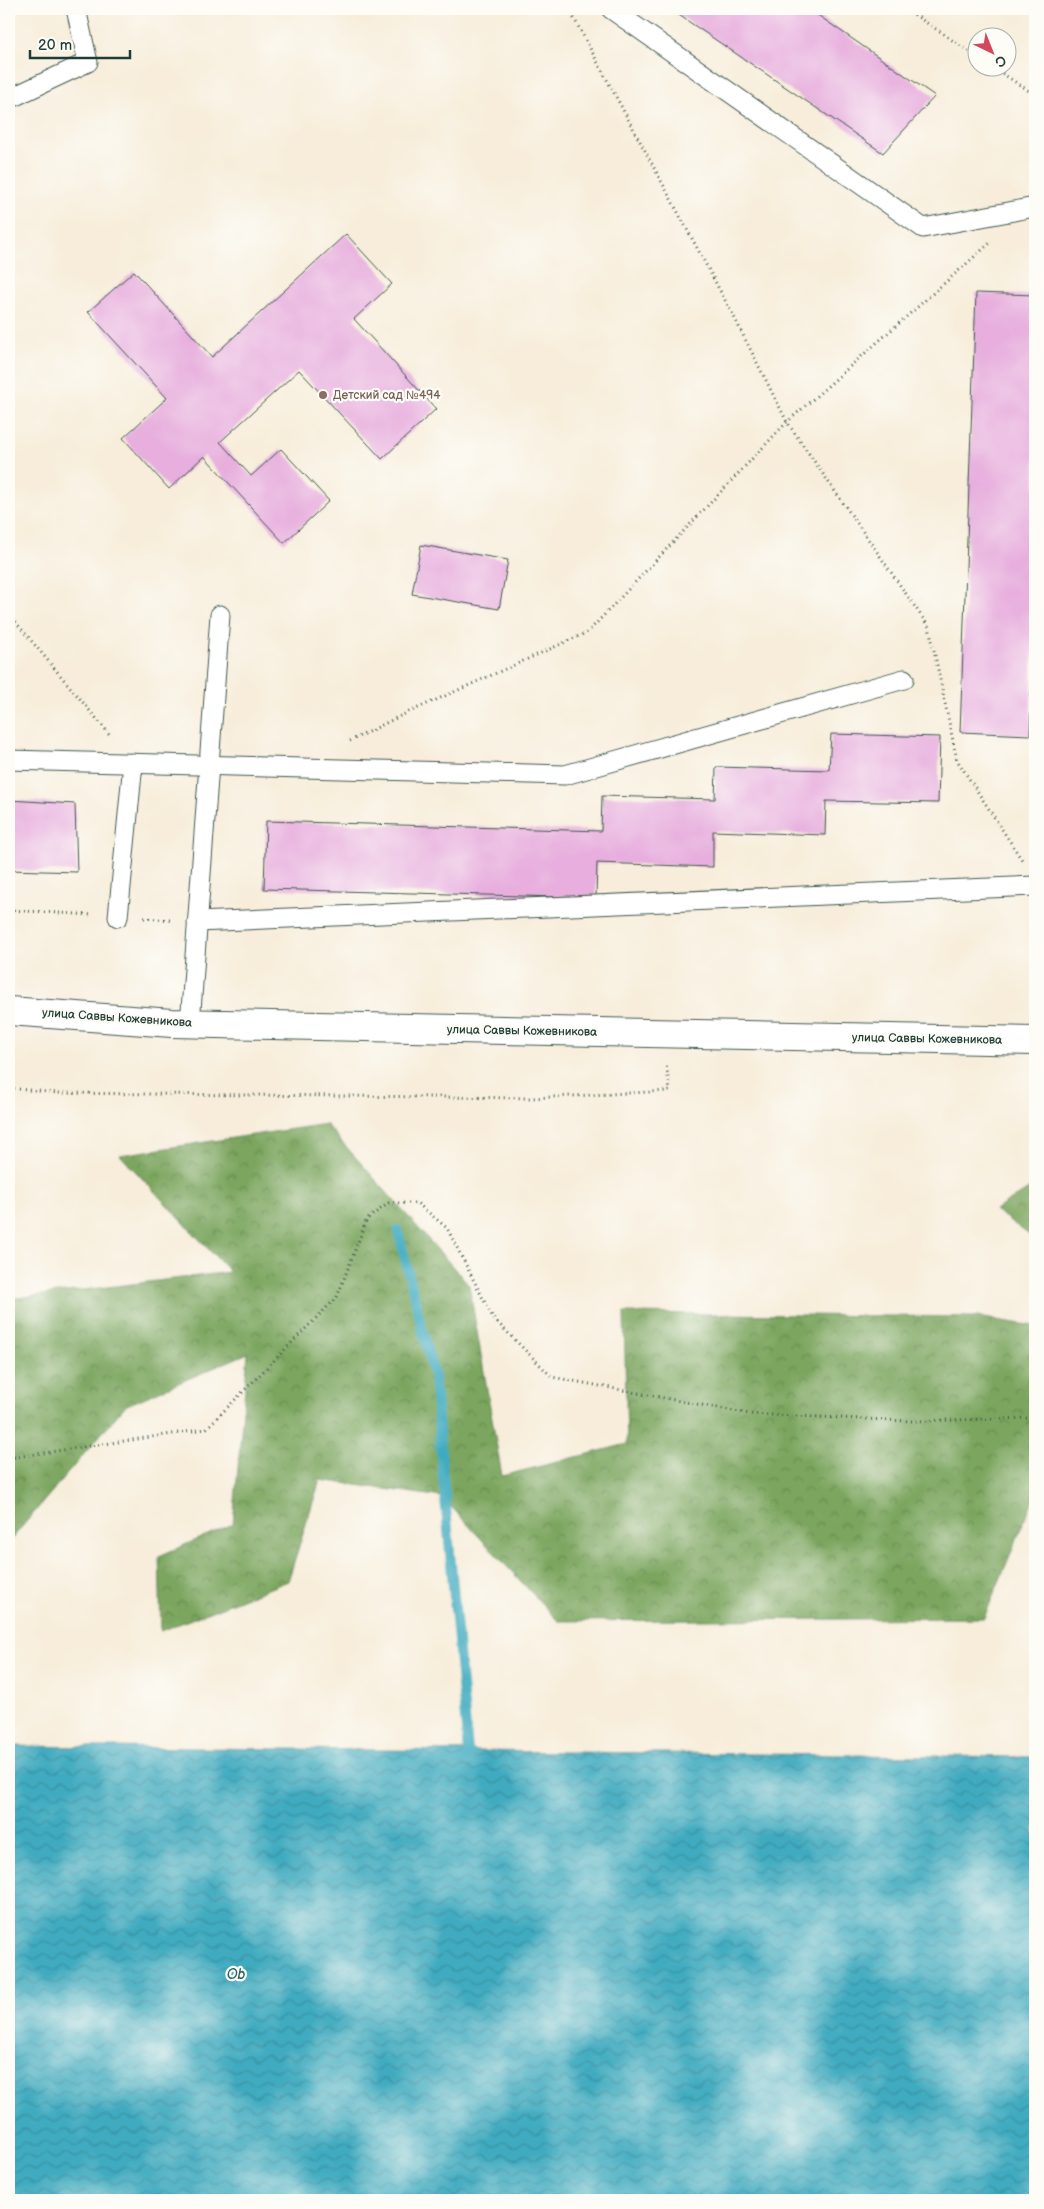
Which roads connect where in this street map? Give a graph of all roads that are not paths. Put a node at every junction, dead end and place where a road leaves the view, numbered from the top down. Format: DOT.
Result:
graph roads {
  1 [pos="76,9"];
  2 [pos="611,9"];
  3 [pos="9,99"];
  4 [pos="1035,207"];
  5 [pos="220,615"];
  6 [pos="904,679"];
  7 [pos="9,760"];
  8 [pos="133,763"];
  9 [pos="209,765"];
  10 [pos="1035,886"];
  11 [pos="118,916"];
  12 [pos="197,922"];
  13 [pos="9,1011"];
  14 [pos="190,1024"];
  15 [pos="1035,1041"];
  1 -- 3 [label="lane"];
  2 -- 4 [label="lane"];
  5 -- 9 [label="lane"];
  6 -- 9 [label="lane"];
  7 -- 8 [label="lane"];
  8 -- 9 [label="lane"];
  8 -- 11 [label="lane"];
  9 -- 12 [label="lane"];
  10 -- 12 [label="lane"];
  12 -- 14 [label="lane"];
  13 -- 14 [label="street, улица Саввы Кожевникова"];
  14 -- 15 [label="street, улица Саввы Кожевникова"];
}
